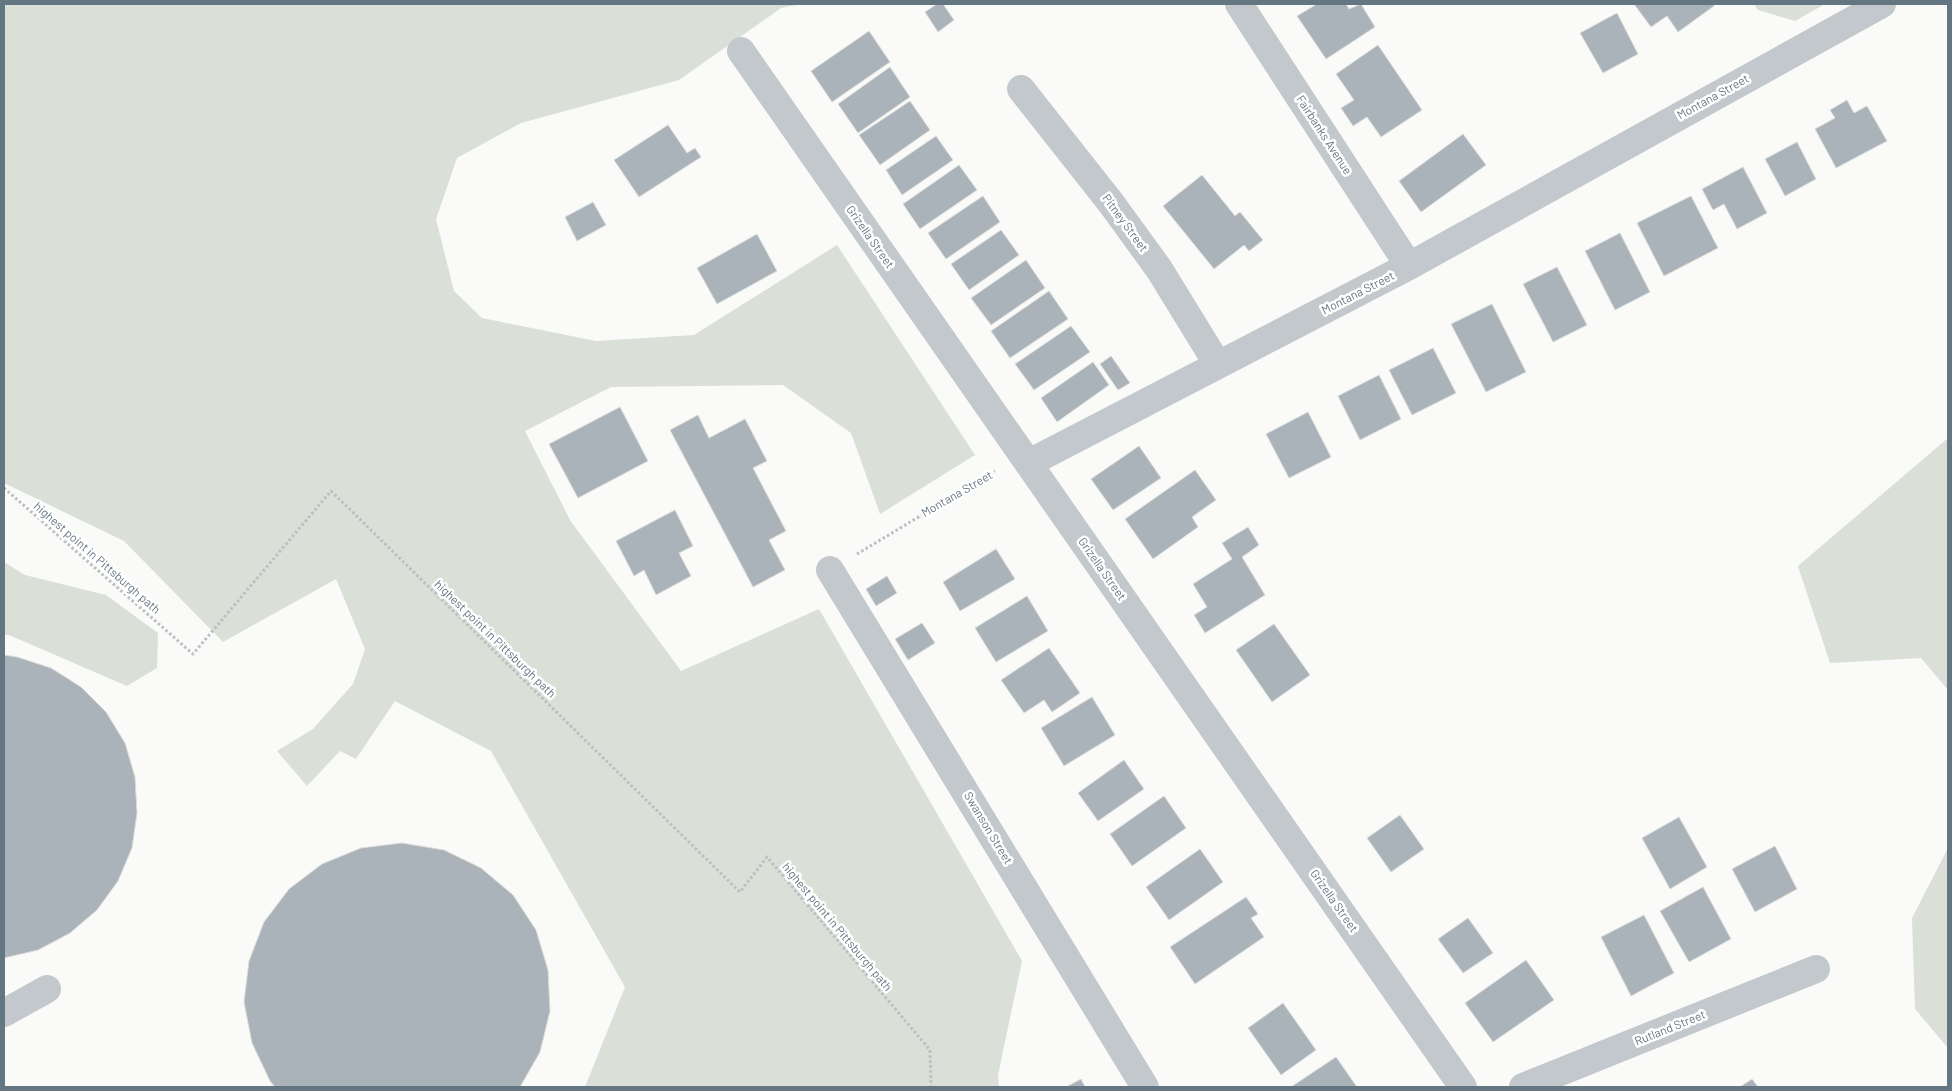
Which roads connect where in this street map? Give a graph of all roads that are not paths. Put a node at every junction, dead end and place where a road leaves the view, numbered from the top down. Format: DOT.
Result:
graph roads {
  1 [pos="1239,4"];
  2 [pos="1882,4"];
  3 [pos="741,51"];
  4 [pos="1021,89"];
  5 [pos="1409,266"];
  6 [pos="1218,365"];
  7 [pos="1028,464"];
  8 [pos="830,570"];
  9 [pos="1816,969"];
  10 [pos="46,989"];
  11 [pos="4,1013"];
  12 [pos="1146,1087"];
  13 [pos="1463,1087"];
  14 [pos="1523,1087"];
  1 -- 5 [label="street, Fairbanks Avenue"];
  2 -- 5 [label="street, Montana Street"];
  3 -- 7 [label="street, Grizella Street"];
  4 -- 6 [label="street, Pitney Street"];
  5 -- 6 [label="street, Montana Street"];
  6 -- 7 [label="street, Montana Street"];
  7 -- 13 [label="street, Grizella Street"];
  8 -- 12 [label="street, Swanson Street"];
  9 -- 14 [label="street, Rutland Street"];
  10 -- 11 [label="street"];
}
